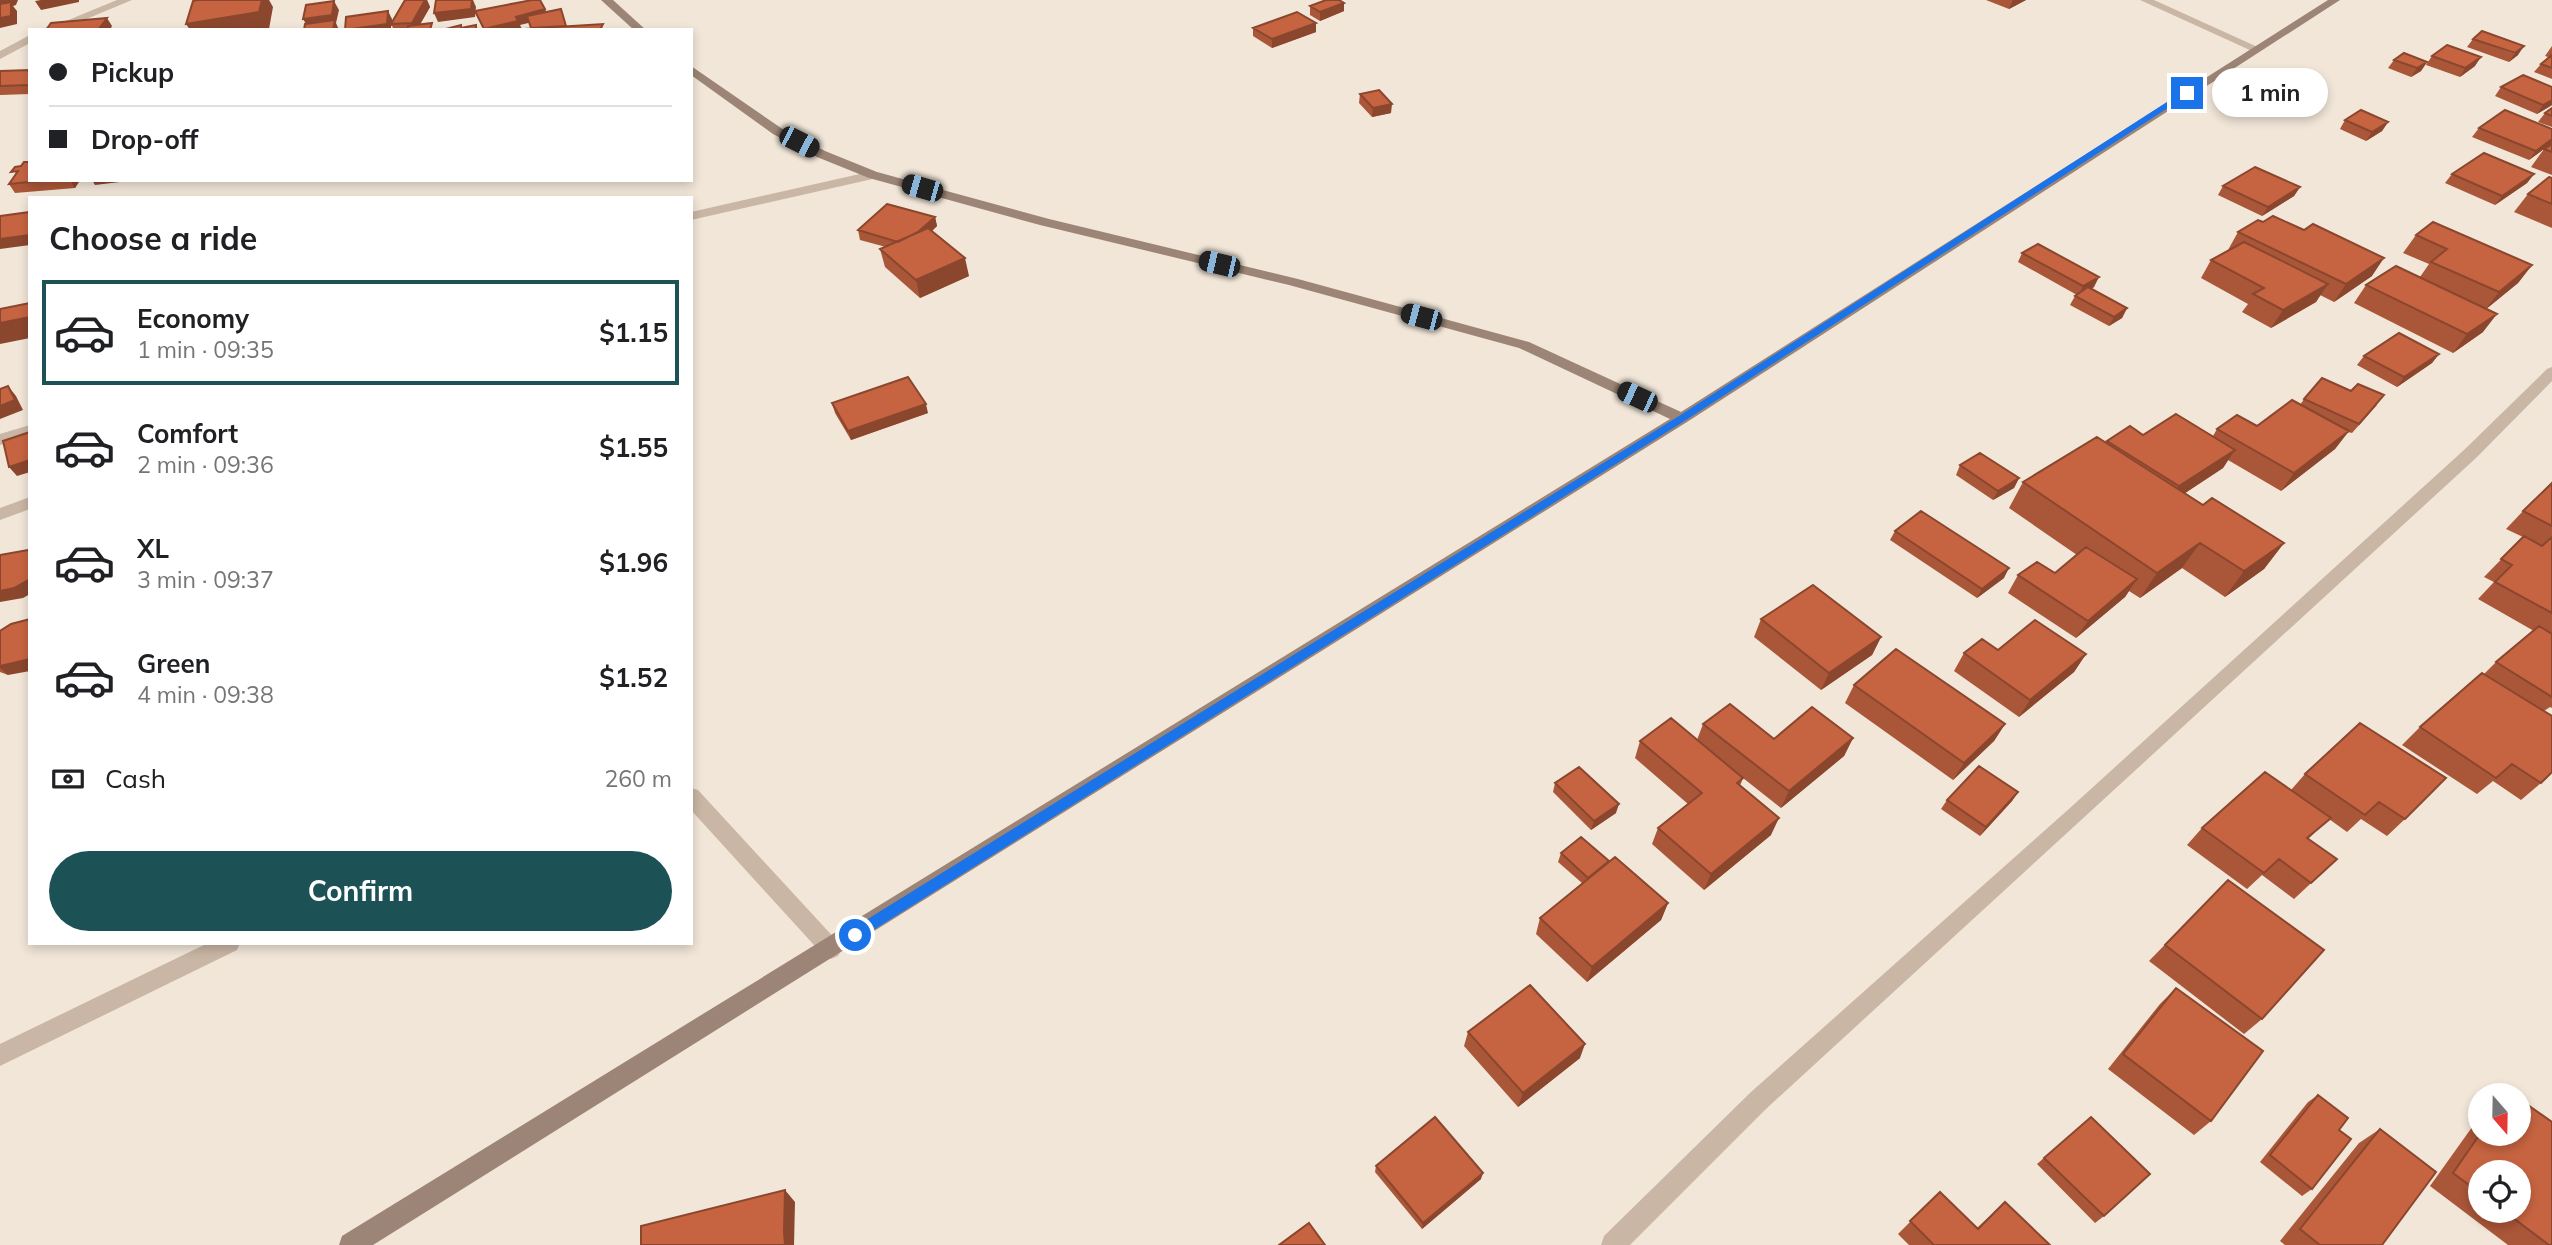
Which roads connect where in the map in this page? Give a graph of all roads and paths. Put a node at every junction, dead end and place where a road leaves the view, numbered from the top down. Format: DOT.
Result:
graph roads {
  1 [pos="127,0"];
  2 [pos="606,0"];
  3 [pos="2146,0"];
  4 [pos="2335,0"];
  5 [pos="55,28"];
  6 [pos="639,28"];
  7 [pos="28,39"];
  8 [pos="2256,49"];
  9 [pos="0,56"];
  10 [pos="693,70"];
  11 [pos="873,175"];
  12 [pos="693,216"];
  13 [pos="2552,372"];
  14 [pos="1682,418"];
  15 [pos="28,431"];
  16 [pos="0,440"];
  17 [pos="28,504"];
  18 [pos="0,514"];
  19 [pos="693,798"];
  20 [pos="225,945"];
  21 [pos="831,950"];
  22 [pos="0,1055"];
  23 [pos="351,1245"];
  24 [pos="1613,1245"];
  1 -- 5 [label="street"];
  2 -- 6 [label="main road"];
  3 -- 8 [label="street"];
  4 -- 8 [label="main road"];
  7 -- 9 [label="street"];
  8 -- 14 [label="main road"];
  10 -- 11 [label="main road"];
  11 -- 12 [label="street"];
  11 -- 14 [label="main road"];
  13 -- 24 [label="street"];
  14 -- 21 [label="main road"];
  15 -- 16 [label="street"];
  17 -- 18 [label="street"];
  19 -- 21 [label="street"];
  20 -- 22 [label="street"];
  21 -- 23 [label="main road"];
}
